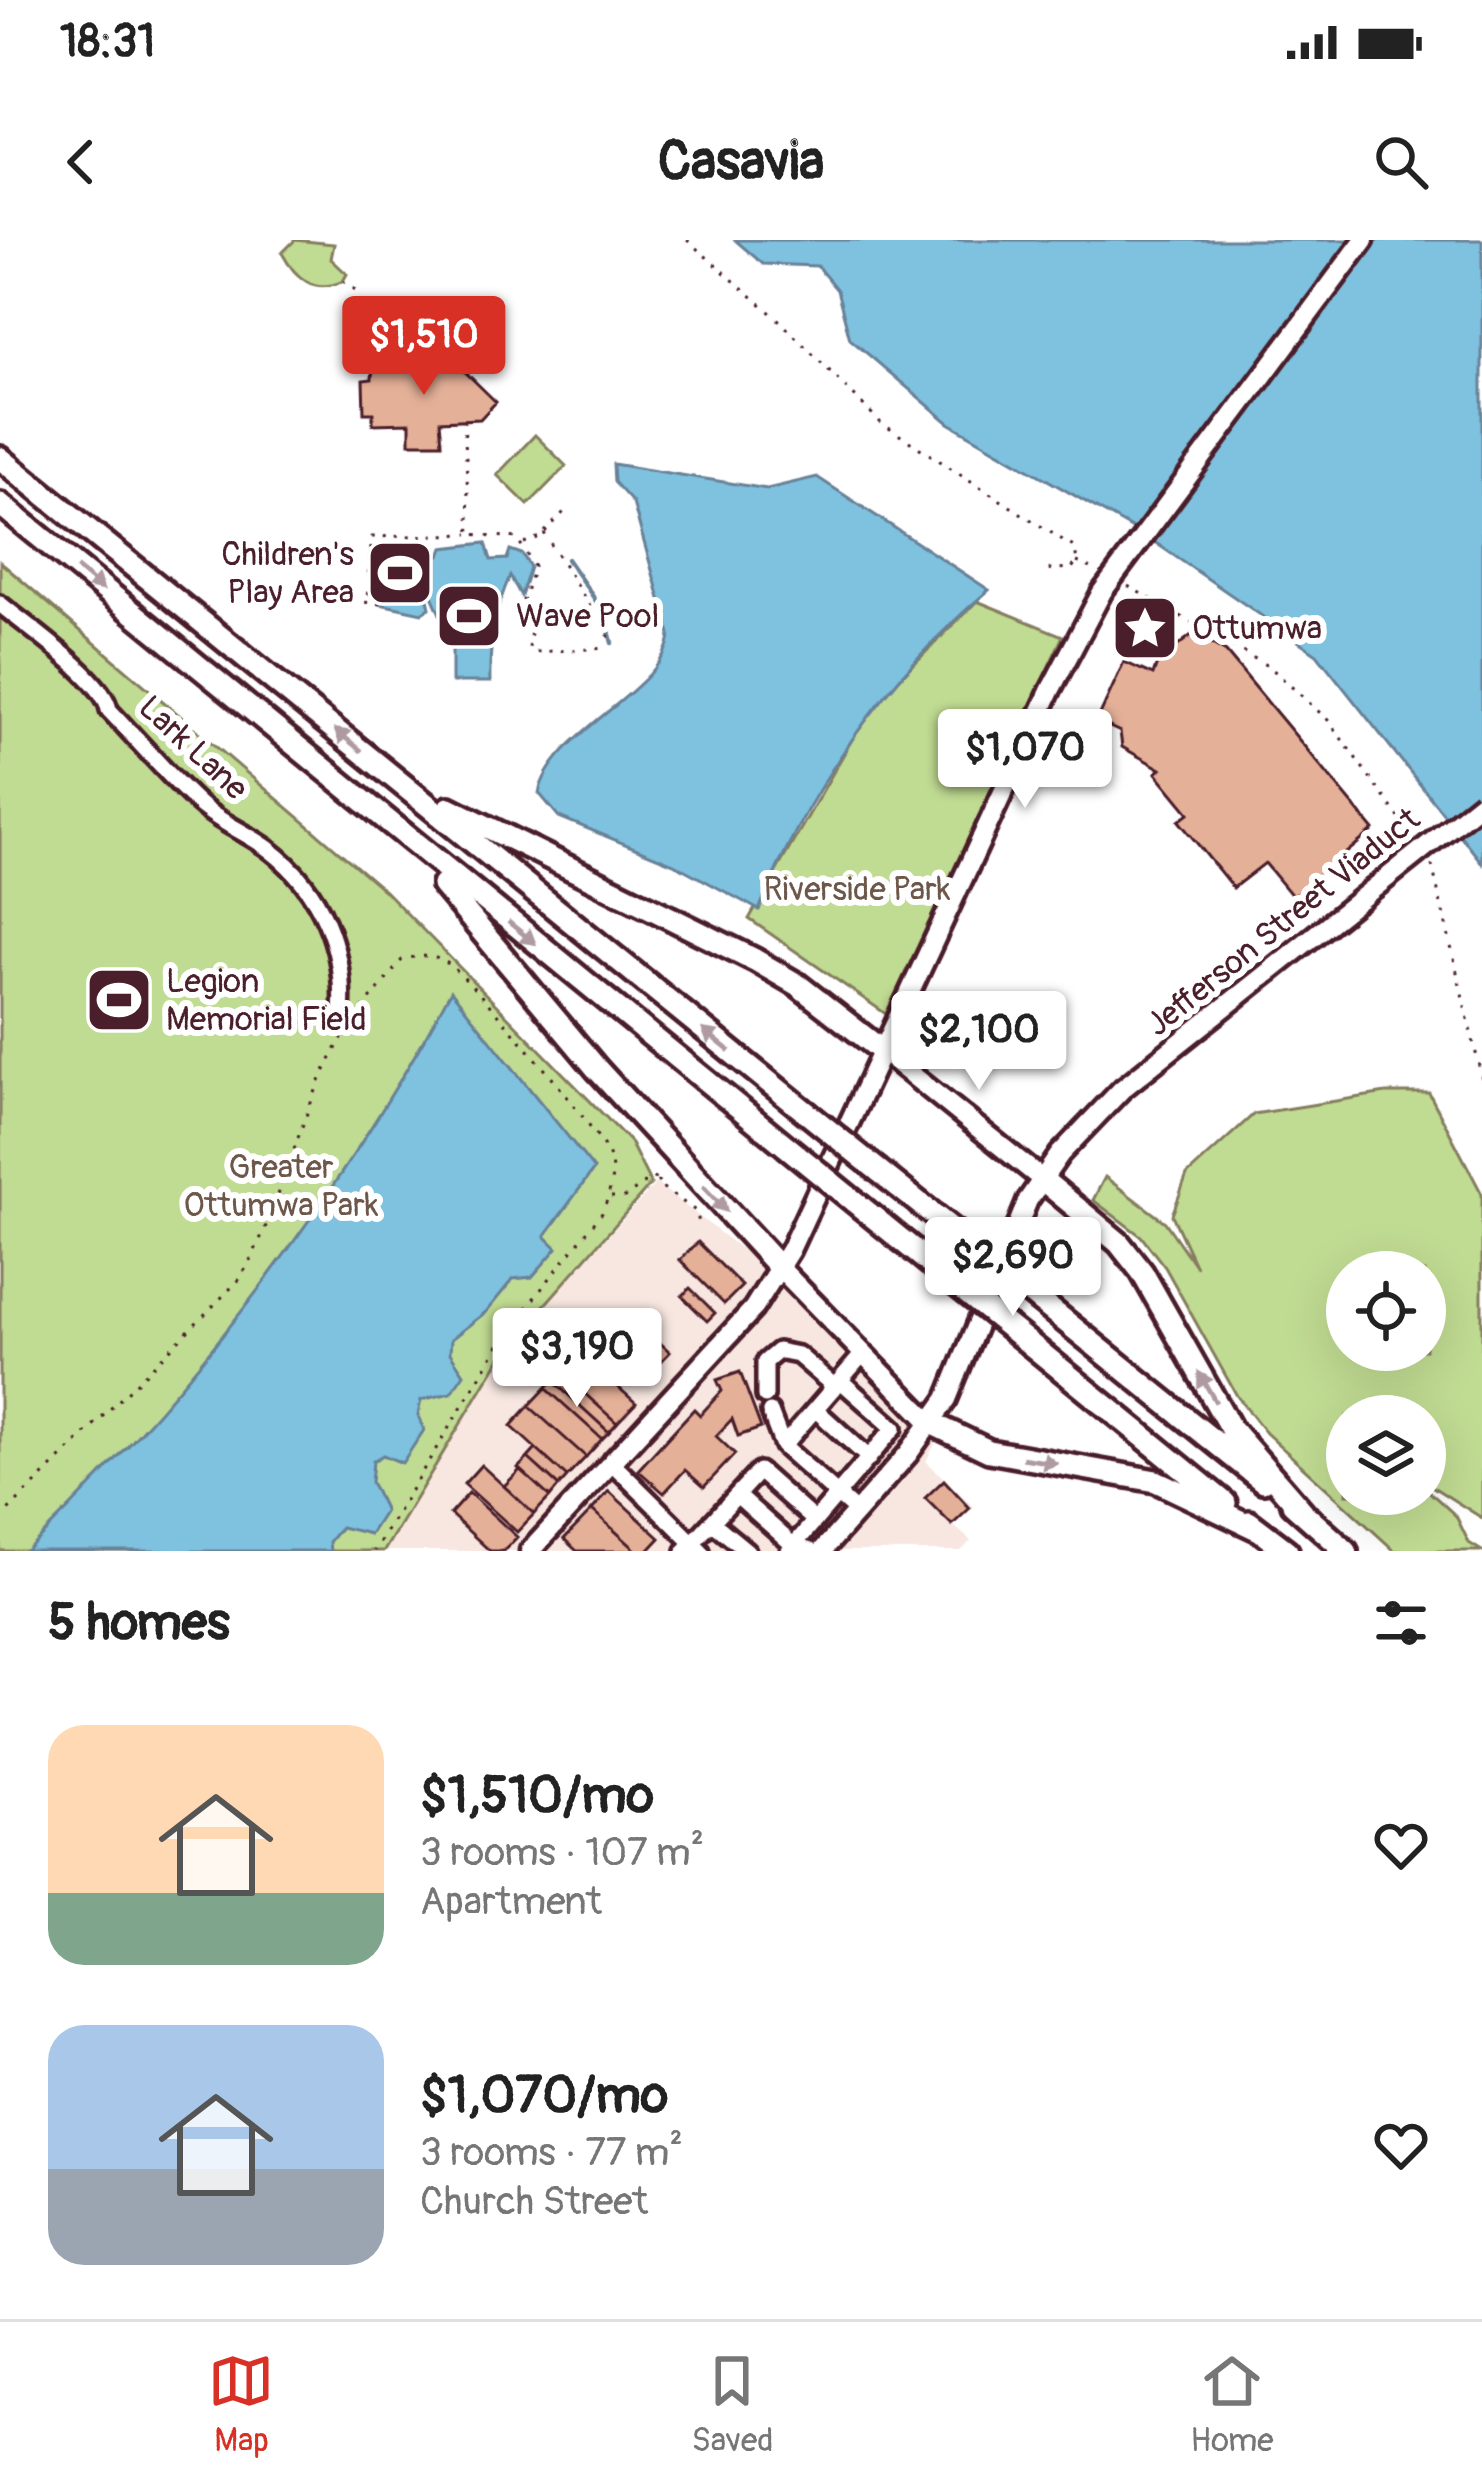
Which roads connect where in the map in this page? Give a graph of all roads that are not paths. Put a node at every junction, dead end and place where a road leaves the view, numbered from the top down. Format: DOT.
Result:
graph roads {
  1 [pos="1364,240"];
  2 [pos="0,458"];
  3 [pos="0,504"];
  4 [pos="0,604"];
  5 [pos="391,775"];
  6 [pos="357,800"];
  7 [pos="1482,802"];
  8 [pos="341,1014"];
  9 [pos="881,1050"];
  10 [pos="1042,1180"];
  11 [pos="779,1267"];
  12 [pos="861,1356"];
  13 [pos="838,1384"];
  14 [pos="816,1410"];
  15 [pos="931,1424"];
  16 [pos="783,1446"];
  17 [pos="869,1458"];
  18 [pos="612,1463"];
  19 [pos="838,1495"];
  20 [pos="738,1496"];
  21 [pos="856,1511"];
  22 [pos="1304,1512"];
  23 [pos="815,1522"];
  24 [pos="713,1523"];
  25 [pos="1257,1529"];
  26 [pos="693,1548"];
  27 [pos="791,1548"];
  28 [pos="530,1551"];
  29 [pos="746,1551"];
  30 [pos="811,1551"];
  31 [pos="822,1551"];
  32 [pos="1287,1551"];
  33 [pos="1346,1551"];
  1 -- 9 [label="main road"];
  5 -- 2 [label="highway, one-way"];
  3 -- 6 [label="highway, one-way"];
  4 -- 8 [label="street, Lark Lane"];
  5 -- 9 [label="highway"];
  22 -- 5 [label="highway, one-way, bridge"];
  6 -- 11 [label="highway, one-way"];
  6 -- 25 [label="highway, one-way, bridge"];
  7 -- 10 [label="main road, Jefferson Street Viaduct, bridge"];
  9 -- 10 [label="main road"];
  9 -- 11 [label="main road"];
  10 -- 15 [label="main road, Jefferson Street Viaduct"];
  22 -- 10 [label="highway, one-way"];
  11 -- 12 [label="main road"];
  11 -- 18 [label="main road"];
  12 -- 13 [label="street"];
  12 -- 15 [label="main road"];
  13 -- 14 [label="street"];
  13 -- 16 [label="street"];
  13 -- 17 [label="street"];
  14 -- 16 [label="street"];
  14 -- 17 [label="street"];
  15 -- 21 [label="main road, Jefferson Street Viaduct"];
  15 -- 25 [label="highway, one-way"];
  16 -- 19 [label="street"];
  17 -- 19 [label="street"];
  18 -- 26 [label="street"];
  18 -- 28 [label="main road"];
  19 -- 21 [label="street"];
  19 -- 23 [label="street"];
  20 -- 23 [label="street"];
  20 -- 24 [label="street"];
  20 -- 27 [label="street"];
  21 -- 31 [label="main road, Jefferson Street Viaduct"];
  22 -- 33 [label="highway"];
  23 -- 27 [label="street"];
  24 -- 26 [label="street"];
  24 -- 29 [label="street"];
  25 -- 32 [label="highway"];
  27 -- 30 [label="street"];
}
